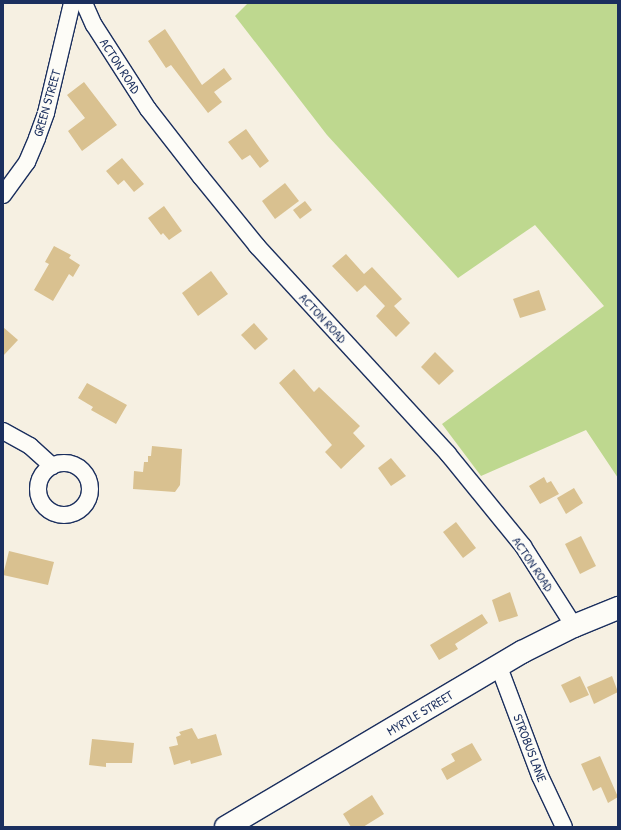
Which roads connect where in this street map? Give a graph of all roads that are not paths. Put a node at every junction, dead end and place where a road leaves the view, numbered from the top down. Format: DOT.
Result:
graph roads {
  1 [pos="72,3"];
  2 [pos="84,3"];
  3 [pos="3,195"];
  4 [pos="3,431"];
  5 [pos="52,466"];
  6 [pos="618,608"];
  7 [pos="574,626"];
  8 [pos="499,667"];
  9 [pos="226,827"];
  10 [pos="564,827"];
  1 -- 3 [label="street, GREEN STREET"];
  2 -- 7 [label="street, ACTON ROAD"];
  4 -- 5 [label="street"];
  6 -- 7 [label="street, MYRTLE STREET"];
  7 -- 8 [label="street, MYRTLE STREET"];
  8 -- 9 [label="street, MYRTLE STREET"];
  8 -- 10 [label="street, STROBUS LANE"];
}
